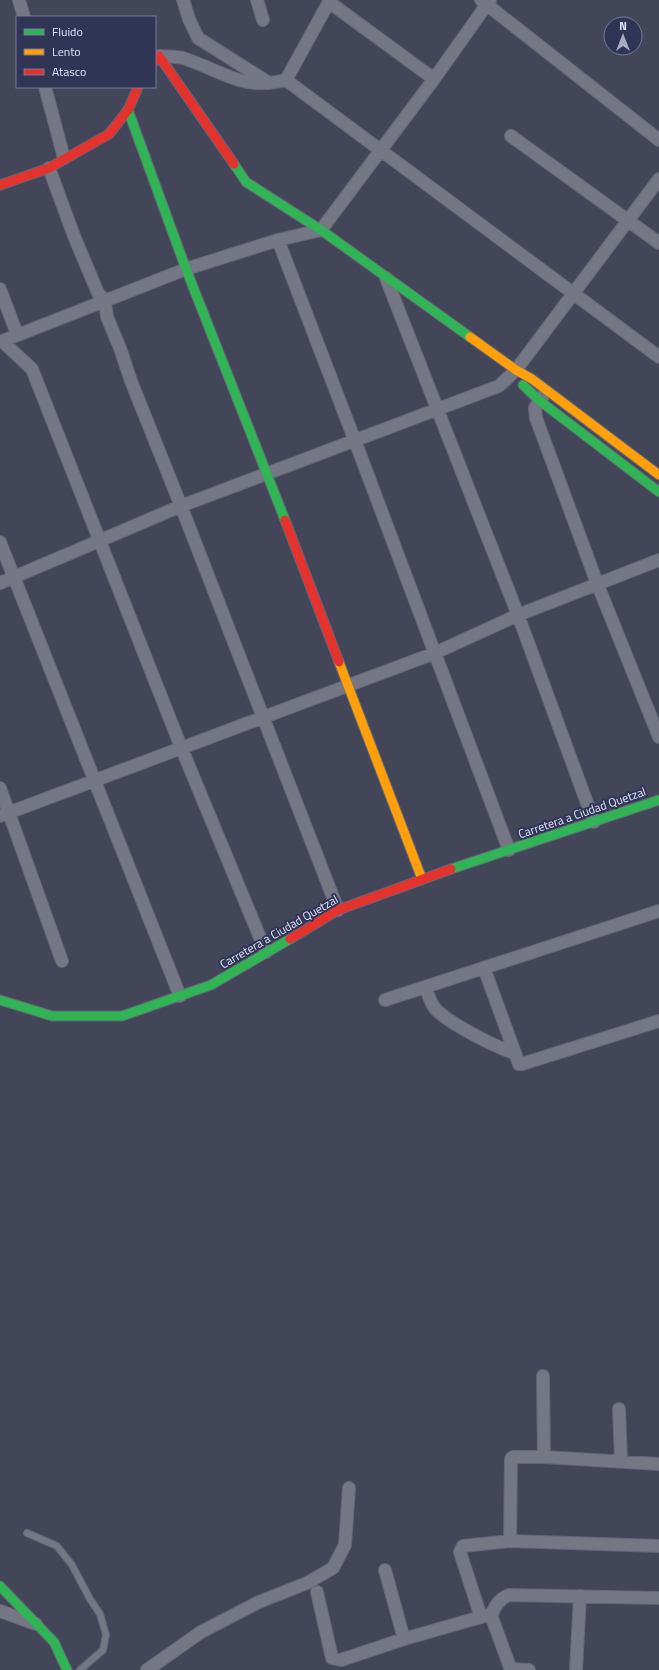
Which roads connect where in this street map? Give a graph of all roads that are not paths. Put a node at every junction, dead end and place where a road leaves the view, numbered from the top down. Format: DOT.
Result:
graph roads {
  1 [pos="19,0"];
  2 [pos="183,0"];
  3 [pos="257,0"];
  4 [pos="330,1"];
  5 [pos="486,2"];
  6 [pos="24,16"];
  7 [pos="263,20"];
  8 [pos="157,58"];
  9 [pos="434,79"];
  10 [pos="286,80"];
  11 [pos="270,84"];
  12 [pos="45,88"];
  13 [pos="138,88"];
  14 [pos="128,110"];
  15 [pos="511,136"];
  16 [pos="659,140"];
  17 [pos="381,149"];
  18 [pos="64,158"];
  19 [pos="49,168"];
  20 [pos="659,179"];
  21 [pos="0,184"];
  22 [pos="628,220"];
  23 [pos="321,230"];
  24 [pos="278,240"];
  25 [pos="659,244"];
  26 [pos="186,269"];
  27 [pos="386,278"];
  28 [pos="0,289"];
  29 [pos="573,293"];
  30 [pos="105,301"];
  31 [pos="17,334"];
  32 [pos="1,342"];
  33 [pos="659,357"];
  34 [pos="516,370"];
  35 [pos="543,395"];
  36 [pos="437,411"];
  37 [pos="355,441"];
  38 [pos="618,445"];
  39 [pos="610,454"];
  40 [pos="267,473"];
  41 [pos="659,475"];
  42 [pos="659,492"];
  43 [pos="181,506"];
  44 [pos="101,541"];
  45 [pos="0,542"];
  46 [pos="659,560"];
  47 [pos="14,577"];
  48 [pos="0,583"];
  49 [pos="597,583"];
  50 [pos="518,615"];
  51 [pos="435,653"];
  52 [pos="347,686"];
  53 [pos="263,717"];
  54 [pos="659,737"];
  55 [pos="181,747"];
  56 [pos="95,781"];
  57 [pos="0,788"];
  58 [pos="659,800"];
  59 [pos="5,814"];
  60 [pos="594,822"];
  61 [pos="509,850"];
  62 [pos="422,879"];
  63 [pos="338,910"];
  64 [pos="659,911"];
  65 [pos="266,952"];
  66 [pos="62,962"];
  67 [pos="484,968"];
  68 [pos="425,987"];
  69 [pos="180,996"];
  70 [pos="0,1000"];
  71 [pos="386,1000"];
  72 [pos="659,1021"];
  73 [pos="514,1053"];
  74 [pos="543,1376"];
  75 [pos="619,1409"];
  76 [pos="544,1456"];
  77 [pos="621,1461"];
  78 [pos="659,1464"];
  79 [pos="349,1488"];
  80 [pos="27,1533"];
  81 [pos="510,1541"];
  82 [pos="659,1546"];
  83 [pos="386,1570"];
  84 [pos="0,1586"];
  85 [pos="317,1592"];
  86 [pos="580,1596"];
  87 [pos="659,1598"];
  88 [pos="0,1612"];
  89 [pos="486,1616"];
  90 [pos="37,1624"];
  91 [pos="404,1639"];
  92 [pos="67,1670"];
  93 [pos="80,1670"];
  94 [pos="147,1670"];
  95 [pos="511,1670"];
  96 [pos="529,1670"];
  97 [pos="576,1670"];
  1 -- 6 [label="street"];
  2 -- 11 [label="street"];
  3 -- 7 [label="street"];
  4 -- 9 [label="street"];
  4 -- 10 [label="street"];
  5 -- 9 [label="street"];
  5 -- 16 [label="street"];
  8 -- 11 [label="street"];
  8 -- 23 [label="street"];
  9 -- 17 [label="street"];
  10 -- 11 [label="street"];
  10 -- 17 [label="street"];
  12 -- 18 [label="street"];
  13 -- 14 [label="street"];
  14 -- 18 [label="street"];
  14 -- 26 [label="street"];
  15 -- 22 [label="street"];
  17 -- 23 [label="street"];
  17 -- 29 [label="street"];
  18 -- 19 [label="street"];
  19 -- 21 [label="street"];
  19 -- 30 [label="street"];
  20 -- 22 [label="street"];
  22 -- 25 [label="street"];
  22 -- 29 [label="street"];
  23 -- 24 [label="street"];
  23 -- 27 [label="street"];
  24 -- 26 [label="street"];
  24 -- 37 [label="street"];
  26 -- 30 [label="street"];
  26 -- 40 [label="street"];
  27 -- 34 [label="street"];
  27 -- 36 [label="street"];
  28 -- 31 [label="street"];
  29 -- 33 [label="street"];
  29 -- 34 [label="street"];
  30 -- 31 [label="street"];
  30 -- 43 [label="street"];
  31 -- 32 [label="street"];
  32 -- 44 [label="street"];
  34 -- 35 [label="street"];
  34 -- 36 [label="street"];
  35 -- 38 [label="street"];
  35 -- 39 [label="street"];
  35 -- 49 [label="street"];
  36 -- 37 [label="street"];
  36 -- 50 [label="street"];
  37 -- 40 [label="street"];
  37 -- 51 [label="street"];
  38 -- 39 [label="street"];
  38 -- 41 [label="street"];
  39 -- 42 [label="street"];
  40 -- 43 [label="street"];
  40 -- 52 [label="street"];
  43 -- 44 [label="street"];
  43 -- 53 [label="street"];
  44 -- 47 [label="street"];
  44 -- 55 [label="street"];
  45 -- 47 [label="street"];
  46 -- 49 [label="street"];
  47 -- 48 [label="street"];
  47 -- 56 [label="street"];
  49 -- 50 [label="street"];
  49 -- 54 [label="street"];
  50 -- 51 [label="street"];
  50 -- 60 [label="street"];
  51 -- 52 [label="street"];
  51 -- 61 [label="street"];
  52 -- 53 [label="street"];
  52 -- 62 [label="street"];
  53 -- 55 [label="street"];
  53 -- 63 [label="street"];
  55 -- 56 [label="street"];
  55 -- 65 [label="street"];
  56 -- 59 [label="street"];
  56 -- 69 [label="street"];
  57 -- 59 [label="street"];
  58 -- 60 [label="street, Carretera a Ciudad Quetzal"];
  59 -- 66 [label="street"];
  60 -- 61 [label="street, Carretera a Ciudad Quetzal"];
  61 -- 62 [label="street, Carretera a Ciudad Quetzal"];
  62 -- 63 [label="street, Carretera a Ciudad Quetzal"];
  63 -- 65 [label="street, Carretera a Ciudad Quetzal"];
  64 -- 67 [label="street"];
  65 -- 69 [label="street, Carretera a Ciudad Quetzal"];
  67 -- 68 [label="street"];
  67 -- 73 [label="street"];
  68 -- 71 [label="street"];
  68 -- 73 [label="street"];
  69 -- 70 [label="street, Carretera a Ciudad Quetzal"];
  72 -- 73 [label="street"];
  74 -- 76 [label="street"];
  75 -- 77 [label="street"];
  76 -- 77 [label="street"];
  76 -- 81 [label="street"];
  77 -- 78 [label="street"];
  79 -- 94 [label="street"];
  80 -- 93 [label="lane"];
  81 -- 82 [label="street"];
  81 -- 89 [label="street"];
  83 -- 91 [label="street"];
  84 -- 90 [label="street"];
  85 -- 91 [label="street"];
  86 -- 87 [label="street"];
  86 -- 89 [label="street"];
  86 -- 97 [label="street"];
  88 -- 90 [label="street"];
  89 -- 91 [label="street"];
  89 -- 95 [label="street"];
  90 -- 92 [label="street"];
  95 -- 96 [label="street"];
}
